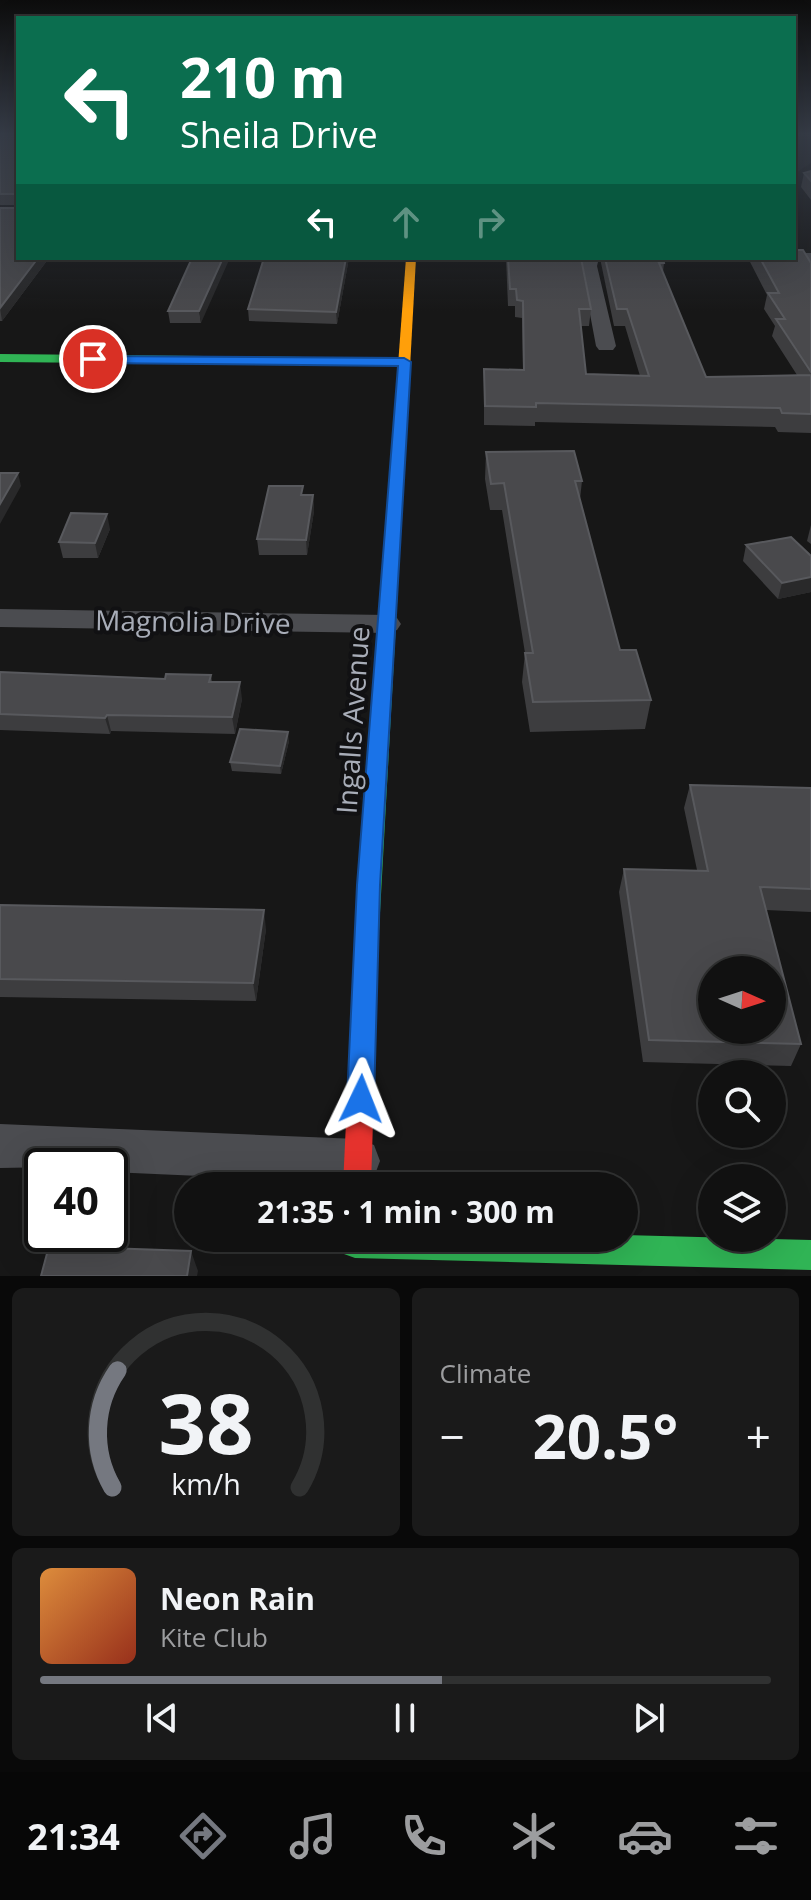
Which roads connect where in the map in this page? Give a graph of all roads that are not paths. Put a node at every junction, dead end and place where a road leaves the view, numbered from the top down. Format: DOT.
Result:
graph roads {
  1 [pos="411,260"];
  2 [pos="590,260"];
  3 [pos="606,346"];
  4 [pos="0,358"];
  5 [pos="404,362"];
  6 [pos="0,618"];
  7 [pos="387,624"];
  8 [pos="0,1146"];
  9 [pos="345,1172"];
  10 [pos="358,1172"];
  11 [pos="638,1249"];
  12 [pos="355,1252"];
  13 [pos="811,1255"];
  14 [pos="354,1265"];
  1 -- 5 [label="street, Ingalls Avenue"];
  2 -- 3 [label="street"];
  4 -- 5 [label="street"];
  5 -- 7 [label="street, Ingalls Avenue"];
  6 -- 7 [label="street, Magnolia Drive"];
  7 -- 10 [label="street, Ingalls Avenue"];
  8 -- 9 [label="street"];
  11 -- 13 [label="street"];
  12 -- 14 [label="street"];
}
